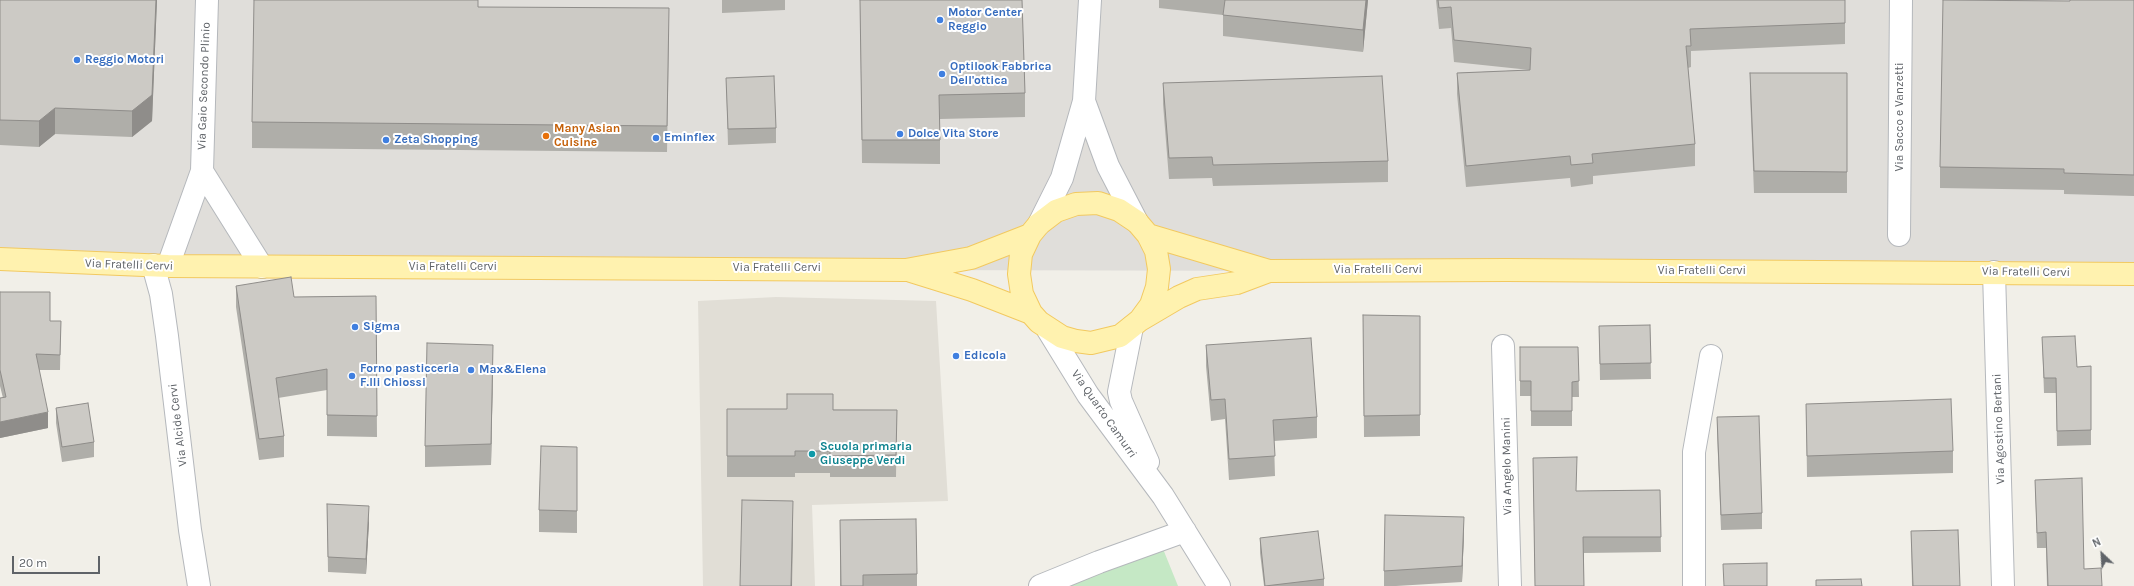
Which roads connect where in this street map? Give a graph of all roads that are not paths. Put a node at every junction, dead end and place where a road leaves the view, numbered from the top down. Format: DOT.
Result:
graph roads {
  1 [pos="207,0"];
  2 [pos="1090,0"];
  3 [pos="1901,0"];
  4 [pos="1084,101"];
  5 [pos="202,171"];
  6 [pos="1142,228"];
  7 [pos="1034,230"];
  8 [pos="1899,235"];
  9 [pos="0,259"];
  10 [pos="161,266"];
  11 [pos="262,267"];
  12 [pos="906,270"];
  13 [pos="1269,271"];
  14 [pos="1994,272"];
  15 [pos="2134,274"];
  16 [pos="1031,313"];
  17 [pos="1136,324"];
  18 [pos="1048,330"];
  19 [pos="1503,346"];
  20 [pos="1710,356"];
  21 [pos="1163,496"];
  22 [pos="1185,531"];
  23 [pos="199,586"];
  24 [pos="1040,586"];
  25 [pos="1219,586"];
  26 [pos="1510,586"];
  27 [pos="1694,586"];
  28 [pos="2003,586"];
  1 -- 5 [label="street, Via Gaio Secondo Plinio"];
  2 -- 4 [label="street"];
  3 -- 8 [label="street, Via Sacco e Vanzetti"];
  4 -- 6 [label="street"];
  4 -- 7 [label="street"];
  5 -- 10 [label="street, Via Gaio Secondo Plinio"];
  5 -- 11 [label="street"];
  6 -- 7 [label="main road, Via Fratelli Cervi"];
  6 -- 13 [label="main road, Via Fratelli Cervi"];
  6 -- 17 [label="main road, Via Fratelli Cervi"];
  7 -- 12 [label="main road, Via Fratelli Cervi"];
  7 -- 16 [label="main road, Via Fratelli Cervi"];
  9 -- 10 [label="main road, Via Fratelli Cervi"];
  10 -- 11 [label="main road, Via Fratelli Cervi"];
  10 -- 23 [label="street, Via Alcide Cervi"];
  11 -- 12 [label="main road, Via Fratelli Cervi"];
  12 -- 16 [label="main road, Via Fratelli Cervi"];
  13 -- 14 [label="main road, Via Fratelli Cervi"];
  13 -- 17 [label="main road, Via Fratelli Cervi"];
  14 -- 15 [label="main road, Via Fratelli Cervi"];
  14 -- 28 [label="street, Via Agostino Bertani"];
  16 -- 18 [label="main road, Via Fratelli Cervi"];
  17 -- 18 [label="main road, Via Fratelli Cervi"];
  17 -- 21 [label="street, Via Quarto Camurri"];
  18 -- 21 [label="street, Via Quarto Camurri"];
  19 -- 26 [label="street, Via Angelo Manini"];
  20 -- 27 [label="street"];
  21 -- 22 [label="street, Via Quarto Camurri"];
  22 -- 24 [label="street"];
  22 -- 25 [label="street, Via Quarto Camurri"];
}
